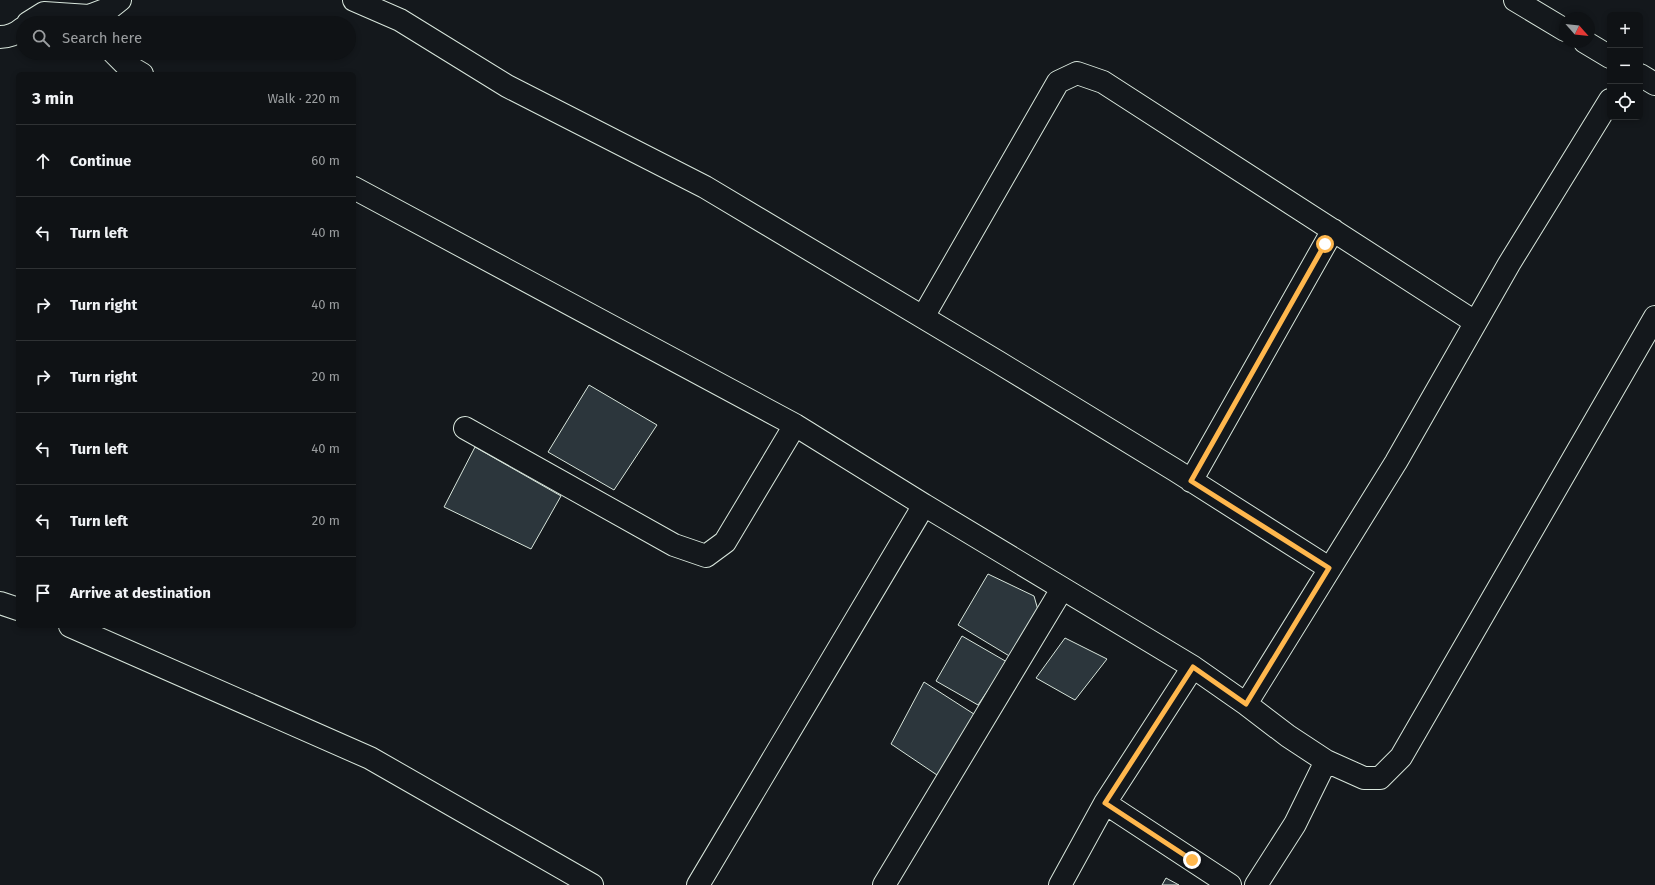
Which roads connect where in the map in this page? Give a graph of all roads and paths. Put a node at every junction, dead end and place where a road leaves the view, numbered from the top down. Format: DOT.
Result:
graph roads {
  1 [pos="120,0"];
  2 [pos="354,0"];
  3 [pos="1515,0"];
  4 [pos="39,16"];
  5 [pos="68,16"];
  6 [pos="97,16"];
  7 [pos="1559,26"];
  8 [pos="16,33"];
  9 [pos="0,37"];
  10 [pos="1595,48"];
  11 [pos="1607,55"];
  12 [pos="121,60"];
  13 [pos="139,72"];
  14 [pos="1607,105"];
  15 [pos="356,189"];
  16 [pos="1333,230"];
  17 [pos="923,317"];
  18 [pos="1655,317"];
  19 [pos="1475,322"];
  20 [pos="795,425"];
  21 [pos="465,428"];
  22 [pos="1191,481"];
  23 [pos="924,505"];
  24 [pos="1329,568"];
  25 [pos="1062,589"];
  26 [pos="0,603"];
  27 [pos="16,608"];
  28 [pos="75,628"];
  29 [pos="1193,667"];
  30 [pos="1246,704"];
  31 [pos="1326,761"];
  32 [pos="1105,803"];
  33 [pos="592,885"];
  34 [pos="698,885"];
  35 [pos="884,885"];
  36 [pos="1060,885"];
  37 [pos="1230,885"];
  38 [pos="1256,885"];
  1 -- 6 [label="street"];
  2 -- 17 [label="street"];
  3 -- 7 [label="street"];
  4 -- 5 [label="street"];
  8 -- 9 [label="street"];
  10 -- 11 [label="street"];
  12 -- 13 [label="street"];
  14 -- 19 [label="street"];
  15 -- 20 [label="street"];
  16 -- 17 [label="street"];
  16 -- 19 [label="street"];
  16 -- 22 [label="street"];
  17 -- 22 [label="street"];
  18 -- 31 [label="street"];
  19 -- 24 [label="street"];
  20 -- 21 [label="street"];
  20 -- 23 [label="street"];
  22 -- 24 [label="street"];
  23 -- 25 [label="street"];
  23 -- 34 [label="street"];
  24 -- 30 [label="street"];
  25 -- 29 [label="street"];
  25 -- 35 [label="street"];
  26 -- 27 [label="street"];
  28 -- 33 [label="street"];
  29 -- 30 [label="street"];
  29 -- 32 [label="street"];
  30 -- 31 [label="street"];
  31 -- 38 [label="street"];
  32 -- 36 [label="street"];
  32 -- 37 [label="street"];
}
